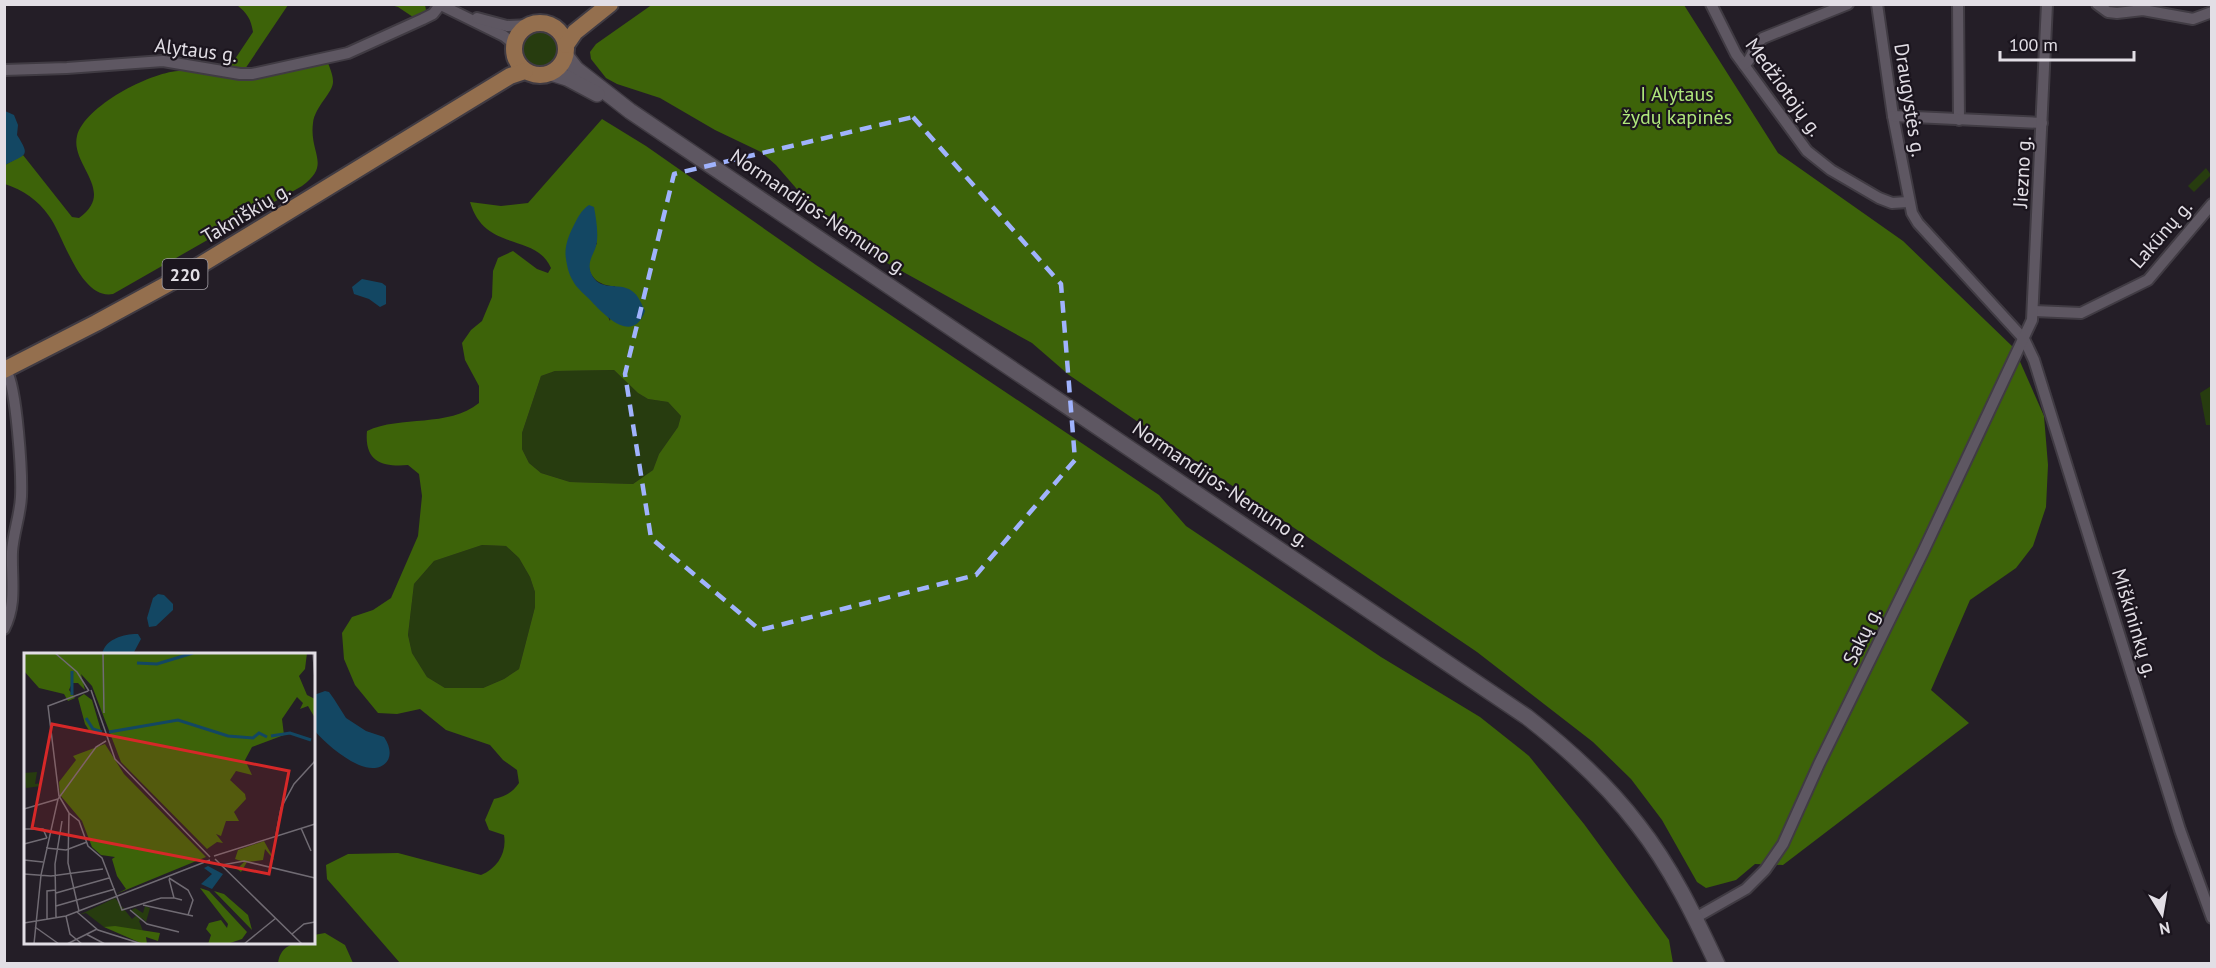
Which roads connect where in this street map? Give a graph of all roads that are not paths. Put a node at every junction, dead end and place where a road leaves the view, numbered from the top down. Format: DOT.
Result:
graph roads {
  1 [pos="603,4"];
  2 [pos="610,4"];
  3 [pos="1711,4"];
  4 [pos="1848,4"];
  5 [pos="1878,4"];
  6 [pos="1958,4"];
  7 [pos="2047,4"];
  8 [pos="2097,4"];
  9 [pos="440,5"];
  10 [pos="456,12"];
  11 [pos="2207,15"];
  12 [pos="531,25"];
  13 [pos="556,28"];
  14 [pos="515,50"];
  15 [pos="566,51"];
  16 [pos="1744,65"];
  17 [pos="4,70"];
  18 [pos="525,71"];
  19 [pos="551,74"];
  20 [pos="630,111"];
  21 [pos="1893,116"];
  22 [pos="1959,120"];
  23 [pos="2042,123"];
  24 [pos="410,136"];
  25 [pos="1908,202"];
  26 [pos="2211,204"];
  27 [pos="2034,311"];
  28 [pos="2024,339"];
  29 [pos="5,370"];
  30 [pos="4,629"];
  31 [pos="1695,918"];
  32 [pos="2211,918"];
  33 [pos="1717,963"];
  1 -- 13 [label="main road"];
  2 -- 15 [label="main road"];
  3 -- 16 [label="street, Medžiotojų g."];
  4 -- 16 [label="street"];
  5 -- 21 [label="street, Draugystės g."];
  6 -- 22 [label="street"];
  7 -- 23 [label="street, Jiezno g."];
  8 -- 11 [label="street"];
  9 -- 10 [label="street"];
  9 -- 17 [label="street, Alytaus g."];
  10 -- 12 [label="street"];
  10 -- 14 [label="street"];
  12 -- 13 [label="main road"];
  12 -- 14 [label="main road, 220"];
  13 -- 15 [label="main road"];
  14 -- 18 [label="main road"];
  14 -- 24 [label="main road, 220"];
  15 -- 19 [label="main road"];
  15 -- 20 [label="main road, Normandijos-Nemuno g."];
  16 -- 25 [label="street, Medžiotojų g."];
  18 -- 19 [label="main road"];
  18 -- 24 [label="main road, 220"];
  19 -- 20 [label="main road, Normandijos-Nemuno g."];
  20 -- 31 [label="main road, Normandijos-Nemuno g."];
  21 -- 22 [label="street"];
  21 -- 25 [label="street, Draugystės g."];
  22 -- 23 [label="street"];
  23 -- 27 [label="street, Jiezno g."];
  24 -- 29 [label="main road, Takniškių g. / 220"];
  25 -- 28 [label="street"];
  26 -- 27 [label="street, Lakūnų g."];
  27 -- 28 [label="street, Jiezno g."];
  28 -- 31 [label="street, Sakų g."];
  28 -- 32 [label="street, Miškininkų g."];
  29 -- 30 [label="street"];
  31 -- 33 [label="main road, Normandijos-Nemuno g."];
}
